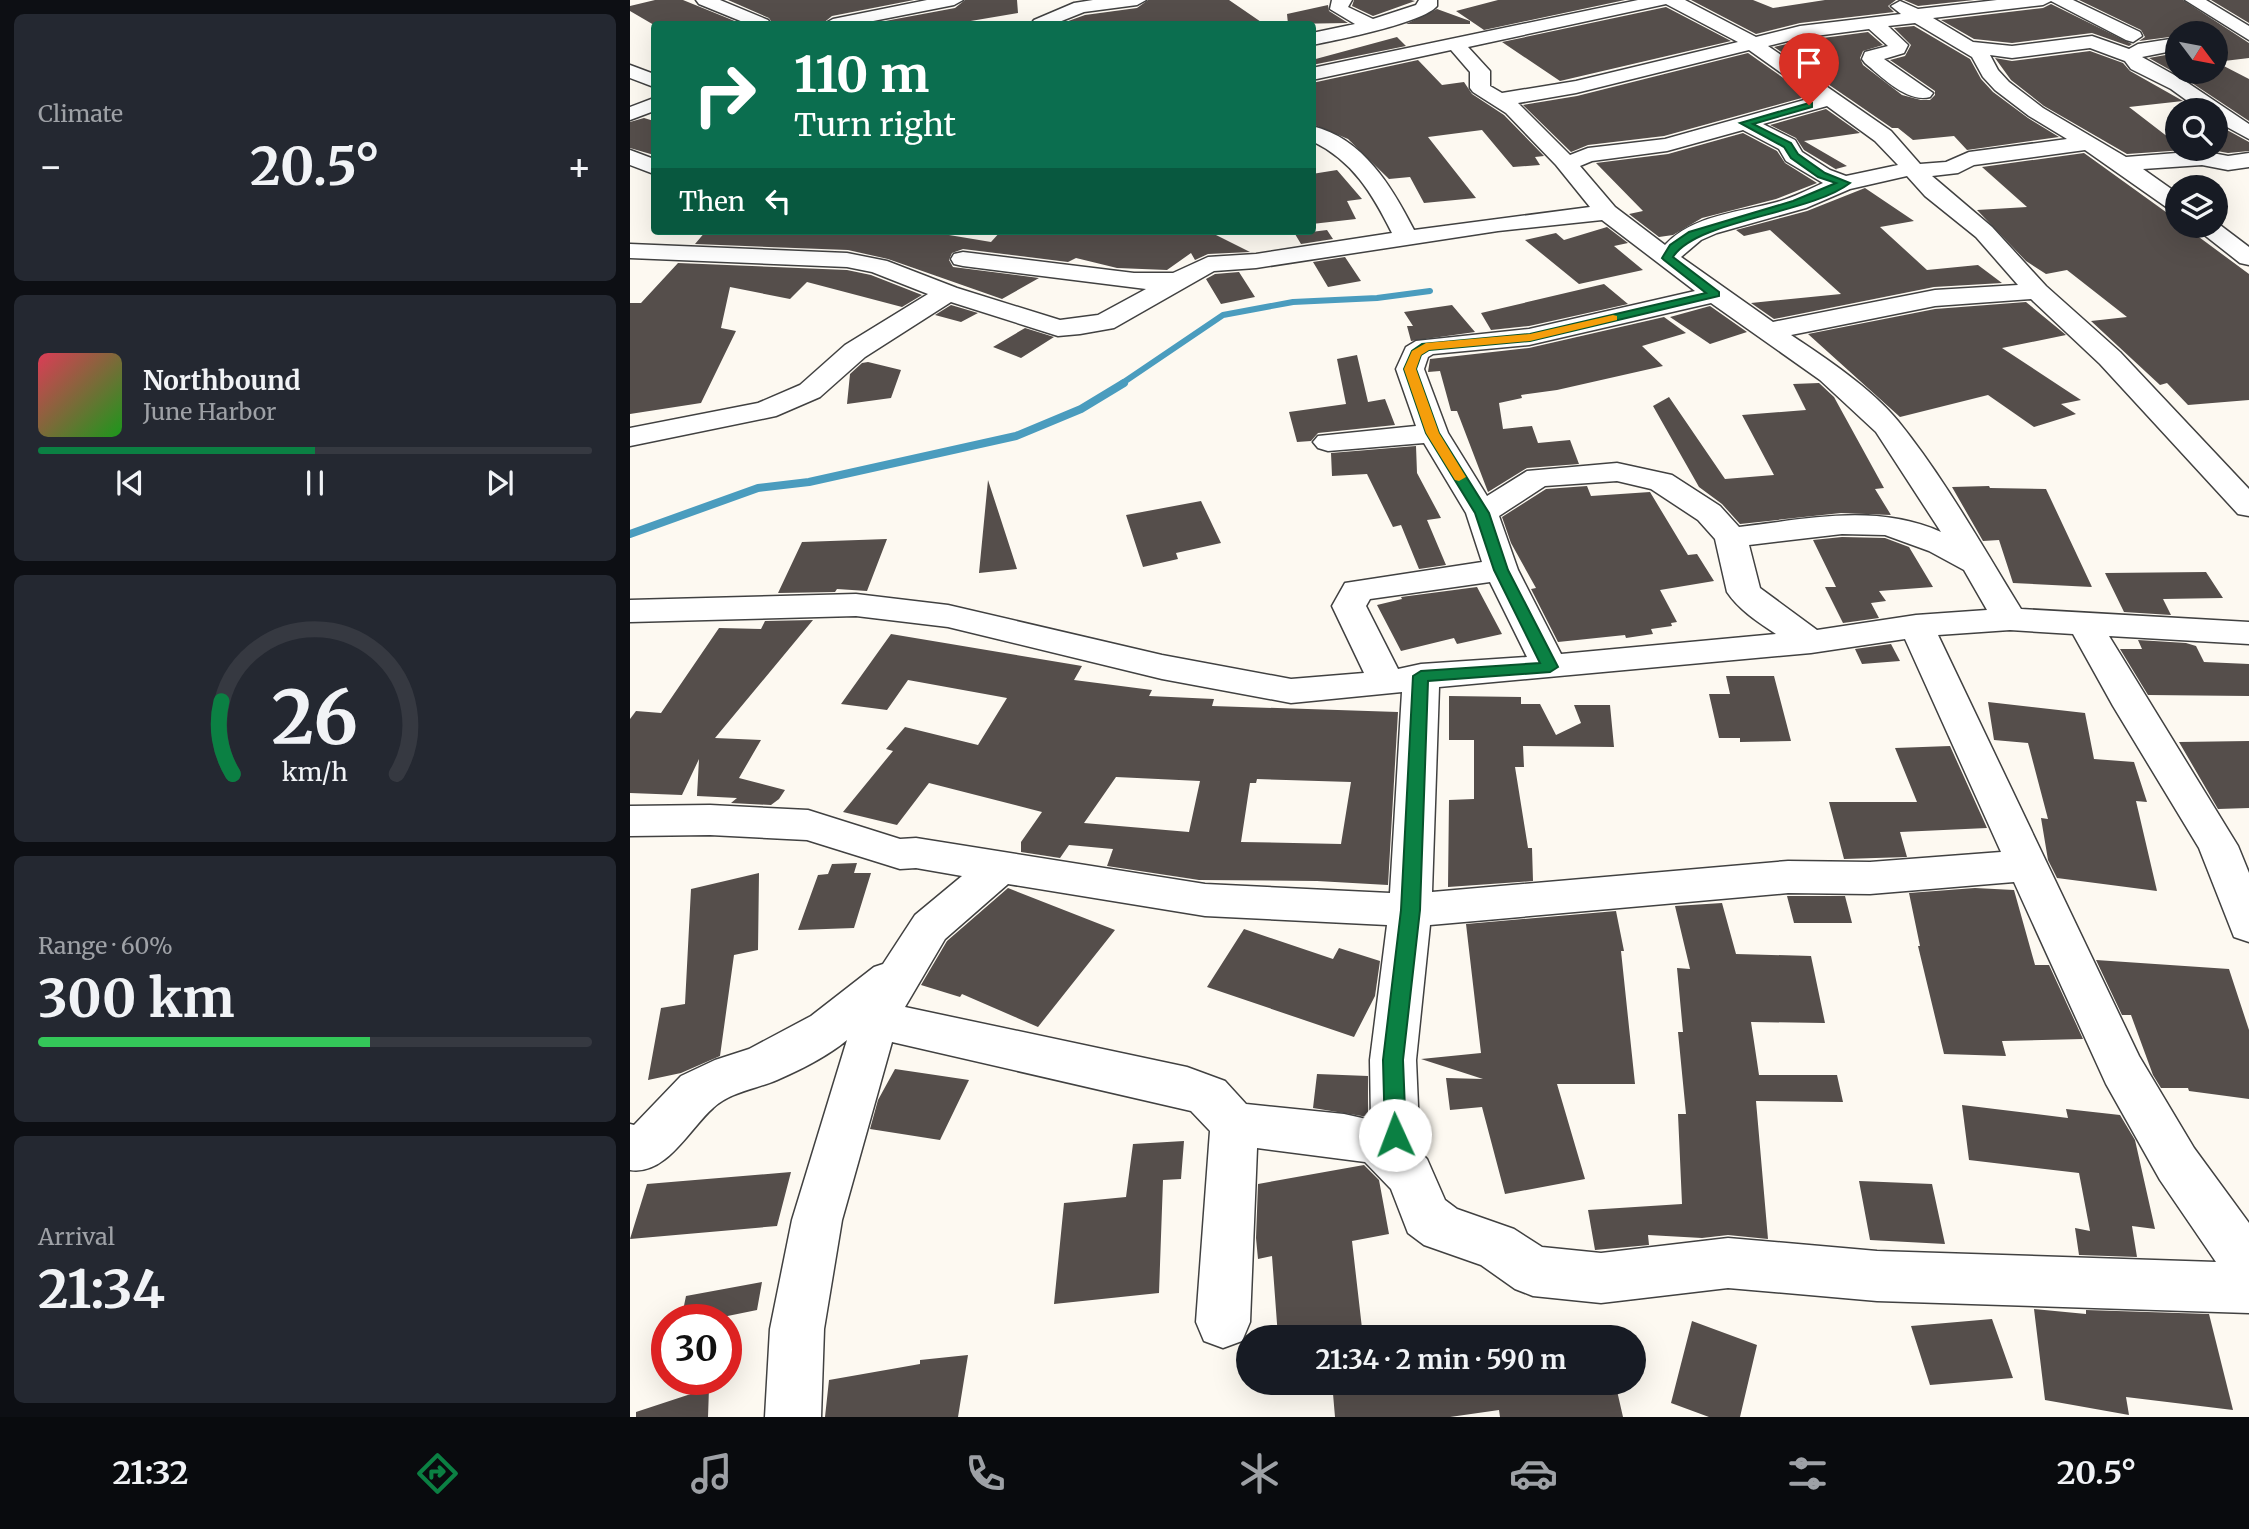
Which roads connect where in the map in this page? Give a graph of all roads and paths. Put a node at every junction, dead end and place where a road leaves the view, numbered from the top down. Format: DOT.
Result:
graph roads {
  1 [pos="705,0"];
  2 [pos="920,0"];
  3 [pos="1137,0"];
  4 [pos="1343,0"];
  5 [pos="1427,0"];
  6 [pos="1610,0"];
  7 [pos="1663,0"];
  8 [pos="1671,0"];
  9 [pos="1890,0"];
  10 [pos="2043,0"];
  11 [pos="2059,0"];
  12 [pos="947,1"];
  13 [pos="1077,3"];
  14 [pos="2199,3"];
  15 [pos="1113,5"];
  16 [pos="2238,5"];
  17 [pos="1630,7"];
  18 [pos="1917,16"];
  19 [pos="1130,18"];
  20 [pos="755,21"];
  21 [pos="848,21"];
  22 [pos="1045,21"];
  23 [pos="1873,23"];
  24 [pos="1364,28"];
  25 [pos="2249,34"];
  26 [pos="2228,37"];
  27 [pos="1316,38"];
  28 [pos="1751,43"];
  29 [pos="1455,44"];
  30 [pos="2165,46"];
  31 [pos="1970,47"];
  32 [pos="2157,47"];
  33 [pos="1407,54"];
  34 [pos="2132,57"];
  35 [pos="651,60"];
  36 [pos="630,64"];
  37 [pos="630,71"];
  38 [pos="1316,73"];
  39 [pos="651,80"];
  40 [pos="2196,98"];
  41 [pos="1499,100"];
  42 [pos="1895,100"];
  43 [pos="1836,104"];
  44 [pos="1869,104"];
  45 [pos="651,105"];
  46 [pos="630,114"];
  47 [pos="2228,120"];
  48 [pos="1745,123"];
  49 [pos="2064,127"];
  50 [pos="2249,133"];
  51 [pos="1316,134"];
  52 [pos="1957,142"];
  53 [pos="651,143"];
  54 [pos="2089,143"];
  55 [pos="630,152"];
  56 [pos="630,158"];
  57 [pos="2249,160"];
  58 [pos="1915,161"];
  59 [pos="1566,164"];
  60 [pos="2121,164"];
  61 [pos="651,166"];
  62 [pos="1845,183"];
  63 [pos="2165,195"];
  64 [pos="1607,212"];
  65 [pos="2228,232"];
  66 [pos="745,235"];
  67 [pos="992,235"];
  68 [pos="2249,235"];
  69 [pos="1406,238"];
  70 [pos="2222,238"];
  71 [pos="1234,239"];
  72 [pos="640,245"];
  73 [pos="725,255"];
  74 [pos="1667,258"];
  75 [pos="2249,258"];
  76 [pos="963,259"];
  77 [pos="1255,261"];
  78 [pos="1174,281"];
  79 [pos="938,288"];
  80 [pos="2037,291"];
  81 [pos="1715,294"];
  82 [pos="1769,331"];
  83 [pos="1433,433"];
  84 [pos="630,437"];
  85 [pos="1328,442"];
  86 [pos="2249,507"];
  87 [pos="1482,513"];
  88 [pos="1731,537"];
  89 [pos="1976,563"];
  90 [pos="1501,570"];
  91 [pos="630,611"];
  92 [pos="2010,619"];
  93 [pos="2084,624"];
  94 [pos="1916,626"];
  95 [pos="2249,633"];
  96 [pos="1811,642"];
  97 [pos="1550,667"];
  98 [pos="1404,680"];
  99 [pos="630,821"];
  100 [pos="2233,846"];
  101 [pos="2025,866"];
  102 [pos="1000,867"];
  103 [pos="1410,910"];
  104 [pos="2249,925"];
  105 [pos="903,969"];
  106 [pos="876,1020"];
  107 [pos="1234,1124"];
  108 [pos="630,1146"];
  109 [pos="1396,1160"];
  110 [pos="2247,1271"];
  111 [pos="1223,1322"];
  112 [pos="793,1417"];
  1 -- 20 [label="street"];
  2 -- 12 [label="street"];
  3 -- 15 [label="street"];
  4 -- 24 [label="street"];
  5 -- 24 [label="street"];
  6 -- 17 [label="street"];
  7 -- 17 [label="street"];
  8 -- 28 [label="street"];
  9 -- 18 [label="street"];
  10 -- 18 [label="street"];
  11 -- 32 [label="street"];
  12 -- 21 [label="street"];
  13 -- 15 [label="street"];
  13 -- 22 [label="street"];
  14 -- 16 [label="street"];
  14 -- 25 [label="street"];
  15 -- 19 [label="street"];
  17 -- 29 [label="street"];
  18 -- 23 [label="street"];
  18 -- 31 [label="street"];
  23 -- 28 [label="street"];
  23 -- 42 [label="street"];
  24 -- 27 [label="street"];
  24 -- 33 [label="street"];
  25 -- 26 [label="street"];
  28 -- 41 [label="street"];
  28 -- 43 [label="street"];
  29 -- 33 [label="street"];
  29 -- 41 [label="street"];
  30 -- 32 [label="street"];
  31 -- 34 [label="street"];
  31 -- 49 [label="street"];
  32 -- 34 [label="street"];
  33 -- 38 [label="street"];
  34 -- 40 [label="street"];
  35 -- 36 [label="street"];
  37 -- 39 [label="street"];
  41 -- 59 [label="street"];
  43 -- 44 [label="street"];
  43 -- 48 [label="street"];
  43 -- 58 [label="street"];
  45 -- 46 [label="street"];
  47 -- 50 [label="street"];
  48 -- 59 [label="street"];
  48 -- 62 [label="street"];
  49 -- 52 [label="street"];
  49 -- 54 [label="street"];
  51 -- 69 [label="street"];
  53 -- 55 [label="street"];
  54 -- 58 [label="street"];
  54 -- 60 [label="street"];
  56 -- 61 [label="street"];
  57 -- 60 [label="street"];
  58 -- 62 [label="street"];
  58 -- 80 [label="street"];
  59 -- 64 [label="street"];
  60 -- 63 [label="street"];
  62 -- 74 [label="street"];
  64 -- 69 [label="street"];
  64 -- 74 [label="street"];
  65 -- 68 [label="street"];
  66 -- 73 [label="street"];
  67 -- 76 [label="street"];
  69 -- 77 [label="street"];
  70 -- 75 [label="street"];
  71 -- 77 [label="street"];
  72 -- 73 [label="street"];
  73 -- 79 [label="street"];
  74 -- 81 [label="street"];
  76 -- 78 [label="street"];
  76 -- 79 [label="street"];
  77 -- 78 [label="street"];
  78 -- 79 [label="street"];
  79 -- 84 [label="street"];
  80 -- 82 [label="street"];
  80 -- 86 [label="street"];
  81 -- 82 [label="street"];
  81 -- 83 [label="street"];
  82 -- 89 [label="street"];
  83 -- 85 [label="street"];
  83 -- 87 [label="street"];
  87 -- 88 [label="street"];
  87 -- 90 [label="street"];
  88 -- 89 [label="street"];
  88 -- 96 [label="street"];
  89 -- 92 [label="street"];
  90 -- 97 [label="street"];
  90 -- 98 [label="street"];
  91 -- 98 [label="street"];
  92 -- 93 [label="street"];
  92 -- 94 [label="street"];
  93 -- 95 [label="street"];
  93 -- 100 [label="street"];
  94 -- 96 [label="street"];
  94 -- 101 [label="street"];
  96 -- 97 [label="street"];
  97 -- 98 [label="street"];
  98 -- 103 [label="street"];
  99 -- 102 [label="street"];
  100 -- 104 [label="street"];
  101 -- 103 [label="street"];
  101 -- 110 [label="street"];
  102 -- 103 [label="street"];
  102 -- 105 [label="street"];
  103 -- 109 [label="street"];
  105 -- 106 [label="street"];
  105 -- 108 [label="street"];
  106 -- 107 [label="street"];
  106 -- 112 [label="street"];
  107 -- 109 [label="street"];
  107 -- 111 [label="street"];
  109 -- 110 [label="street"];
}
